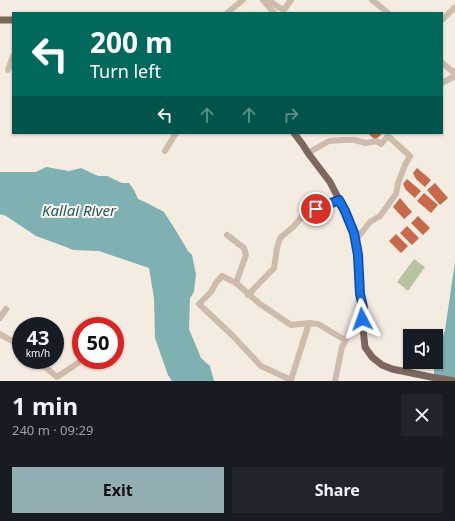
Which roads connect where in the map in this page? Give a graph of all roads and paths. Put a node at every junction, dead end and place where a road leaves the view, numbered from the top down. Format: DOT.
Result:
graph roads {
  1 [pos="243,0"];
  2 [pos="263,0"];
  3 [pos="269,0"];
  4 [pos="291,0"];
  5 [pos="372,0"];
  6 [pos="455,7"];
  7 [pos="228,12"];
  8 [pos="273,12"];
  9 [pos="387,12"];
  10 [pos="443,19"];
  11 [pos="0,20"];
  12 [pos="12,20"];
  13 [pos="12,59"];
  14 [pos="443,64"];
  15 [pos="8,70"];
  16 [pos="455,73"];
  17 [pos="455,76"];
  18 [pos="443,82"];
  19 [pos="175,134"];
  20 [pos="295,134"];
  21 [pos="388,134"];
  22 [pos="165,151"];
  23 [pos="308,153"];
  24 [pos="339,200"];
  25 [pos="227,235"];
  26 [pos="355,241"];
  27 [pos="236,283"];
  28 [pos="248,295"];
  29 [pos="363,307"];
  30 [pos="6,309"];
  31 [pos="0,318"];
  32 [pos="309,323"];
  33 [pos="0,334"];
  34 [pos="345,340"];
  35 [pos="12,341"];
  36 [pos="72,367"];
  37 [pos="46,369"];
  38 [pos="56,379"];
  39 [pos="335,381"];
  40 [pos="455,381"];
  1 -- 7 [label="street"];
  2 -- 8 [label="street"];
  3 -- 4 [label="street"];
  5 -- 9 [label="street"];
  6 -- 10 [label="street"];
  11 -- 12 [label="main road"];
  13 -- 15 [label="street"];
  14 -- 16 [label="street"];
  17 -- 18 [label="street"];
  19 -- 22 [label="street"];
  20 -- 23 [label="main road"];
  21 -- 23 [label="street"];
  21 -- 26 [label="street"];
  23 -- 24 [label="main road"];
  24 -- 26 [label="main road"];
  24 -- 28 [label="street"];
  25 -- 27 [label="street"];
  26 -- 29 [label="main road"];
  27 -- 28 [label="street"];
  27 -- 32 [label="street"];
  28 -- 32 [label="street"];
  29 -- 34 [label="street"];
  29 -- 40 [label="main road"];
  30 -- 31 [label="street"];
  32 -- 34 [label="street"];
  33 -- 35 [label="street"];
  34 -- 39 [label="street"];
  36 -- 38 [label="street"];
  37 -- 38 [label="street"];
}
